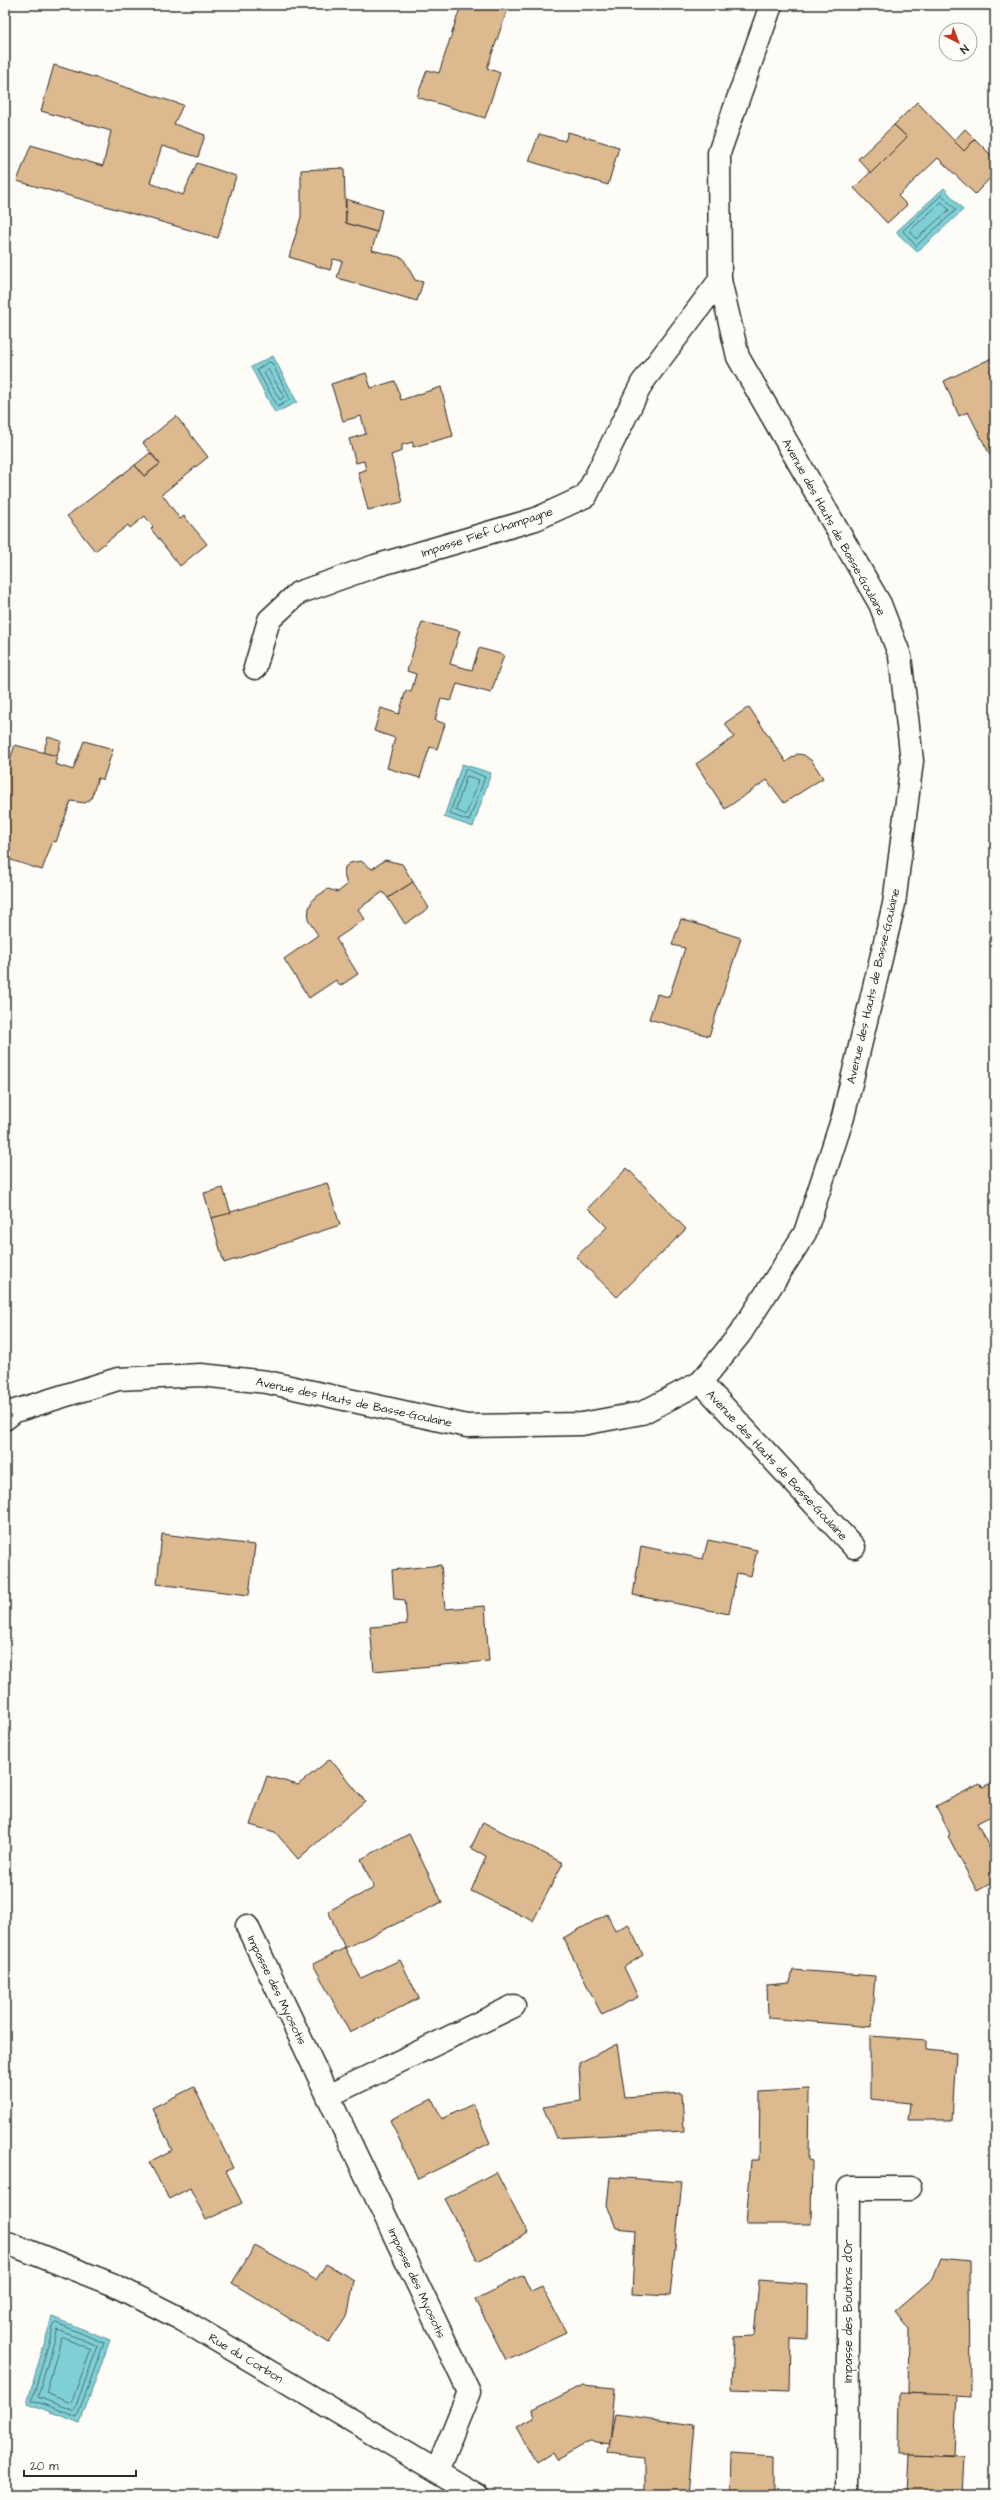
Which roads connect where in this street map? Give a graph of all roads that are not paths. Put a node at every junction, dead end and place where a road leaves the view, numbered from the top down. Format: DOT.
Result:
graph roads {
  1 [pos="771,5"];
  2 [pos="720,280"];
  3 [pos="256,668"];
  4 [pos="701,1382"];
  5 [pos="5,1419"];
  6 [pos="854,1547"];
  7 [pos="247,1926"];
  8 [pos="514,2006"];
  9 [pos="328,2096"];
  10 [pos="910,2188"];
  11 [pos="5,2242"];
  12 [pos="437,2471"];
  13 [pos="477,2495"];
  14 [pos="847,2495"];
  1 -- 2 [label="street, Avenue des Hauts de Basse-Goulaine"];
  2 -- 3 [label="street, Impasse Fief Champagne"];
  2 -- 4 [label="street, Avenue des Hauts de Basse-Goulaine"];
  4 -- 5 [label="street, Avenue des Hauts de Basse-Goulaine"];
  4 -- 6 [label="street, Avenue des Hauts de Basse-Goulaine"];
  7 -- 9 [label="street, Impasse des Myosotis"];
  8 -- 9 [label="street"];
  9 -- 12 [label="street, Impasse des Myosotis"];
  10 -- 14 [label="street, Impasse des Boutons d'Or"];
  11 -- 12 [label="street, Rue du Corbon"];
  12 -- 13 [label="street, Rue du Corbon"];
}
